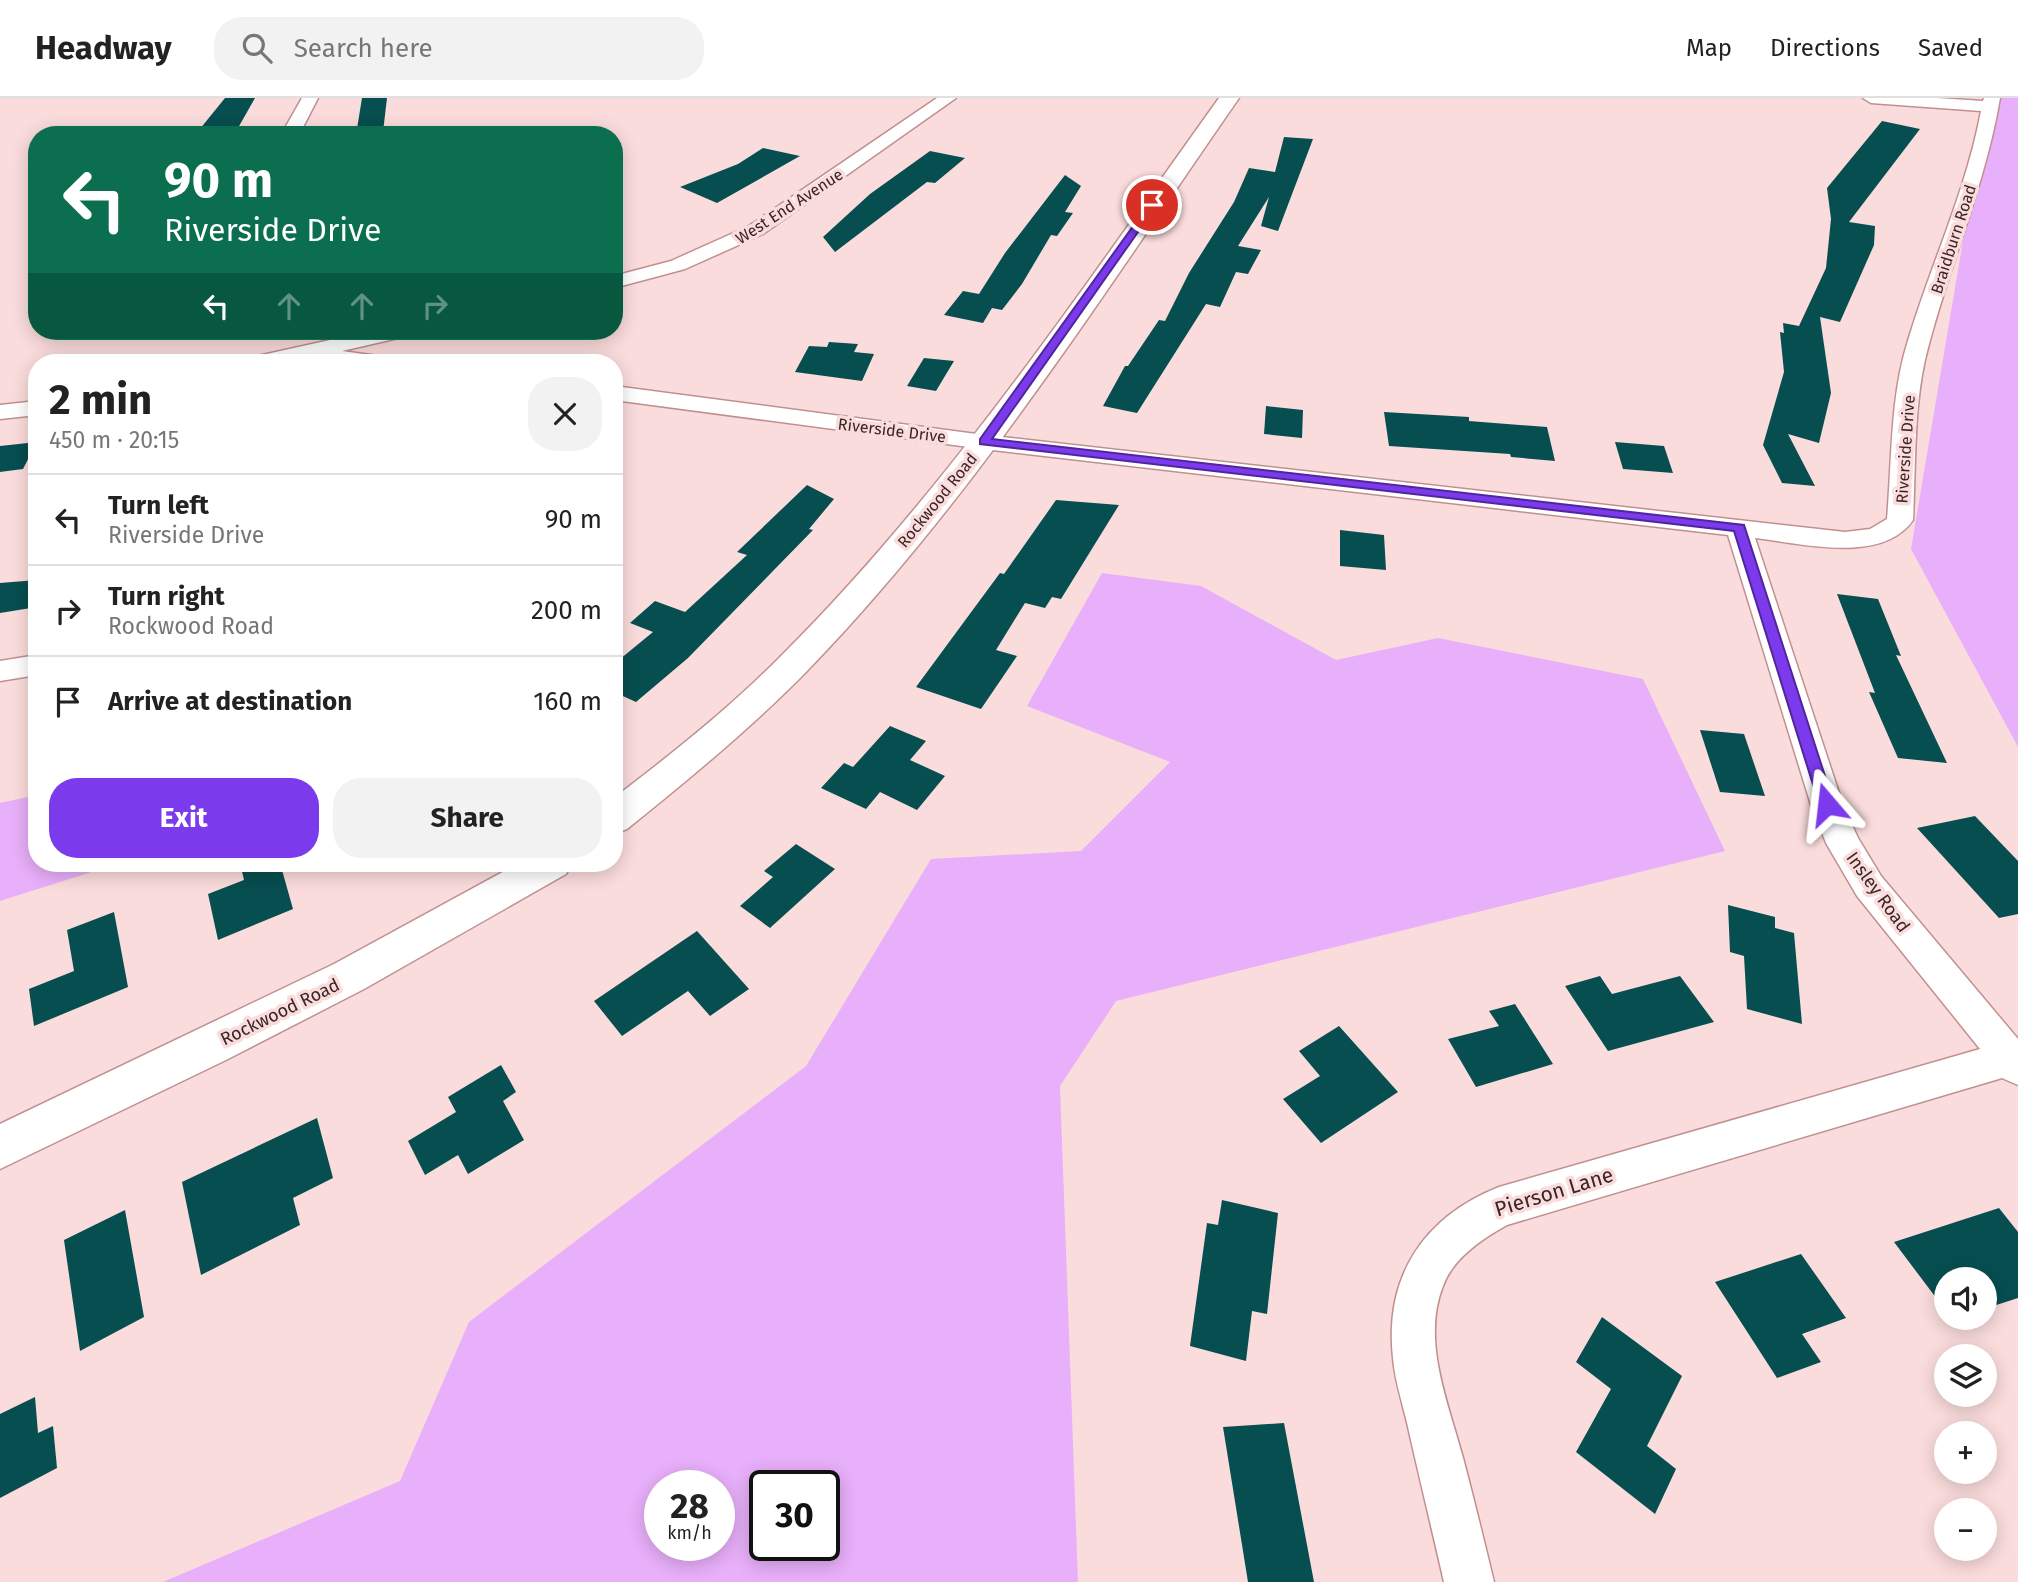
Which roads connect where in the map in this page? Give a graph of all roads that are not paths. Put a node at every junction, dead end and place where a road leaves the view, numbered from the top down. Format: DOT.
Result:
graph roads {
  1 [pos="310,98"];
  2 [pos="948,98"];
  3 [pos="1229,98"];
  4 [pos="1871,98"];
  5 [pos="1992,102"];
  6 [pos="295,126"];
  7 [pos="623,280"];
  8 [pos="319,340"];
  9 [pos="301,342"];
  10 [pos="277,354"];
  11 [pos="347,354"];
  12 [pos="1911,379"];
  13 [pos="623,394"];
  14 [pos="28,409"];
  15 [pos="0,412"];
  16 [pos="984,442"];
  17 [pos="1739,528"];
  18 [pos="28,667"];
  19 [pos="0,671"];
  20 [pos="623,812"];
  21 [pos="536,872"];
  22 [pos="2014,1063"];
  23 [pos="0,1147"];
  24 [pos="1469,1582"];
  1 -- 6 [label="street"];
  2 -- 7 [label="street, West End Avenue"];
  3 -- 16 [label="street, Rockwood Road"];
  4 -- 5 [label="street"];
  5 -- 12 [label="street, Braidburn Road"];
  8 -- 9 [label="street"];
  9 -- 10 [label="street"];
  9 -- 11 [label="street"];
  12 -- 17 [label="street, Riverside Drive"];
  13 -- 16 [label="street, Riverside Drive"];
  14 -- 15 [label="street"];
  16 -- 17 [label="street, Riverside Drive"];
  16 -- 20 [label="street, Rockwood Road"];
  17 -- 22 [label="street, Insley Road"];
  18 -- 19 [label="street"];
  21 -- 23 [label="street, Rockwood Road"];
  22 -- 24 [label="street, Pierson Lane"];
}
